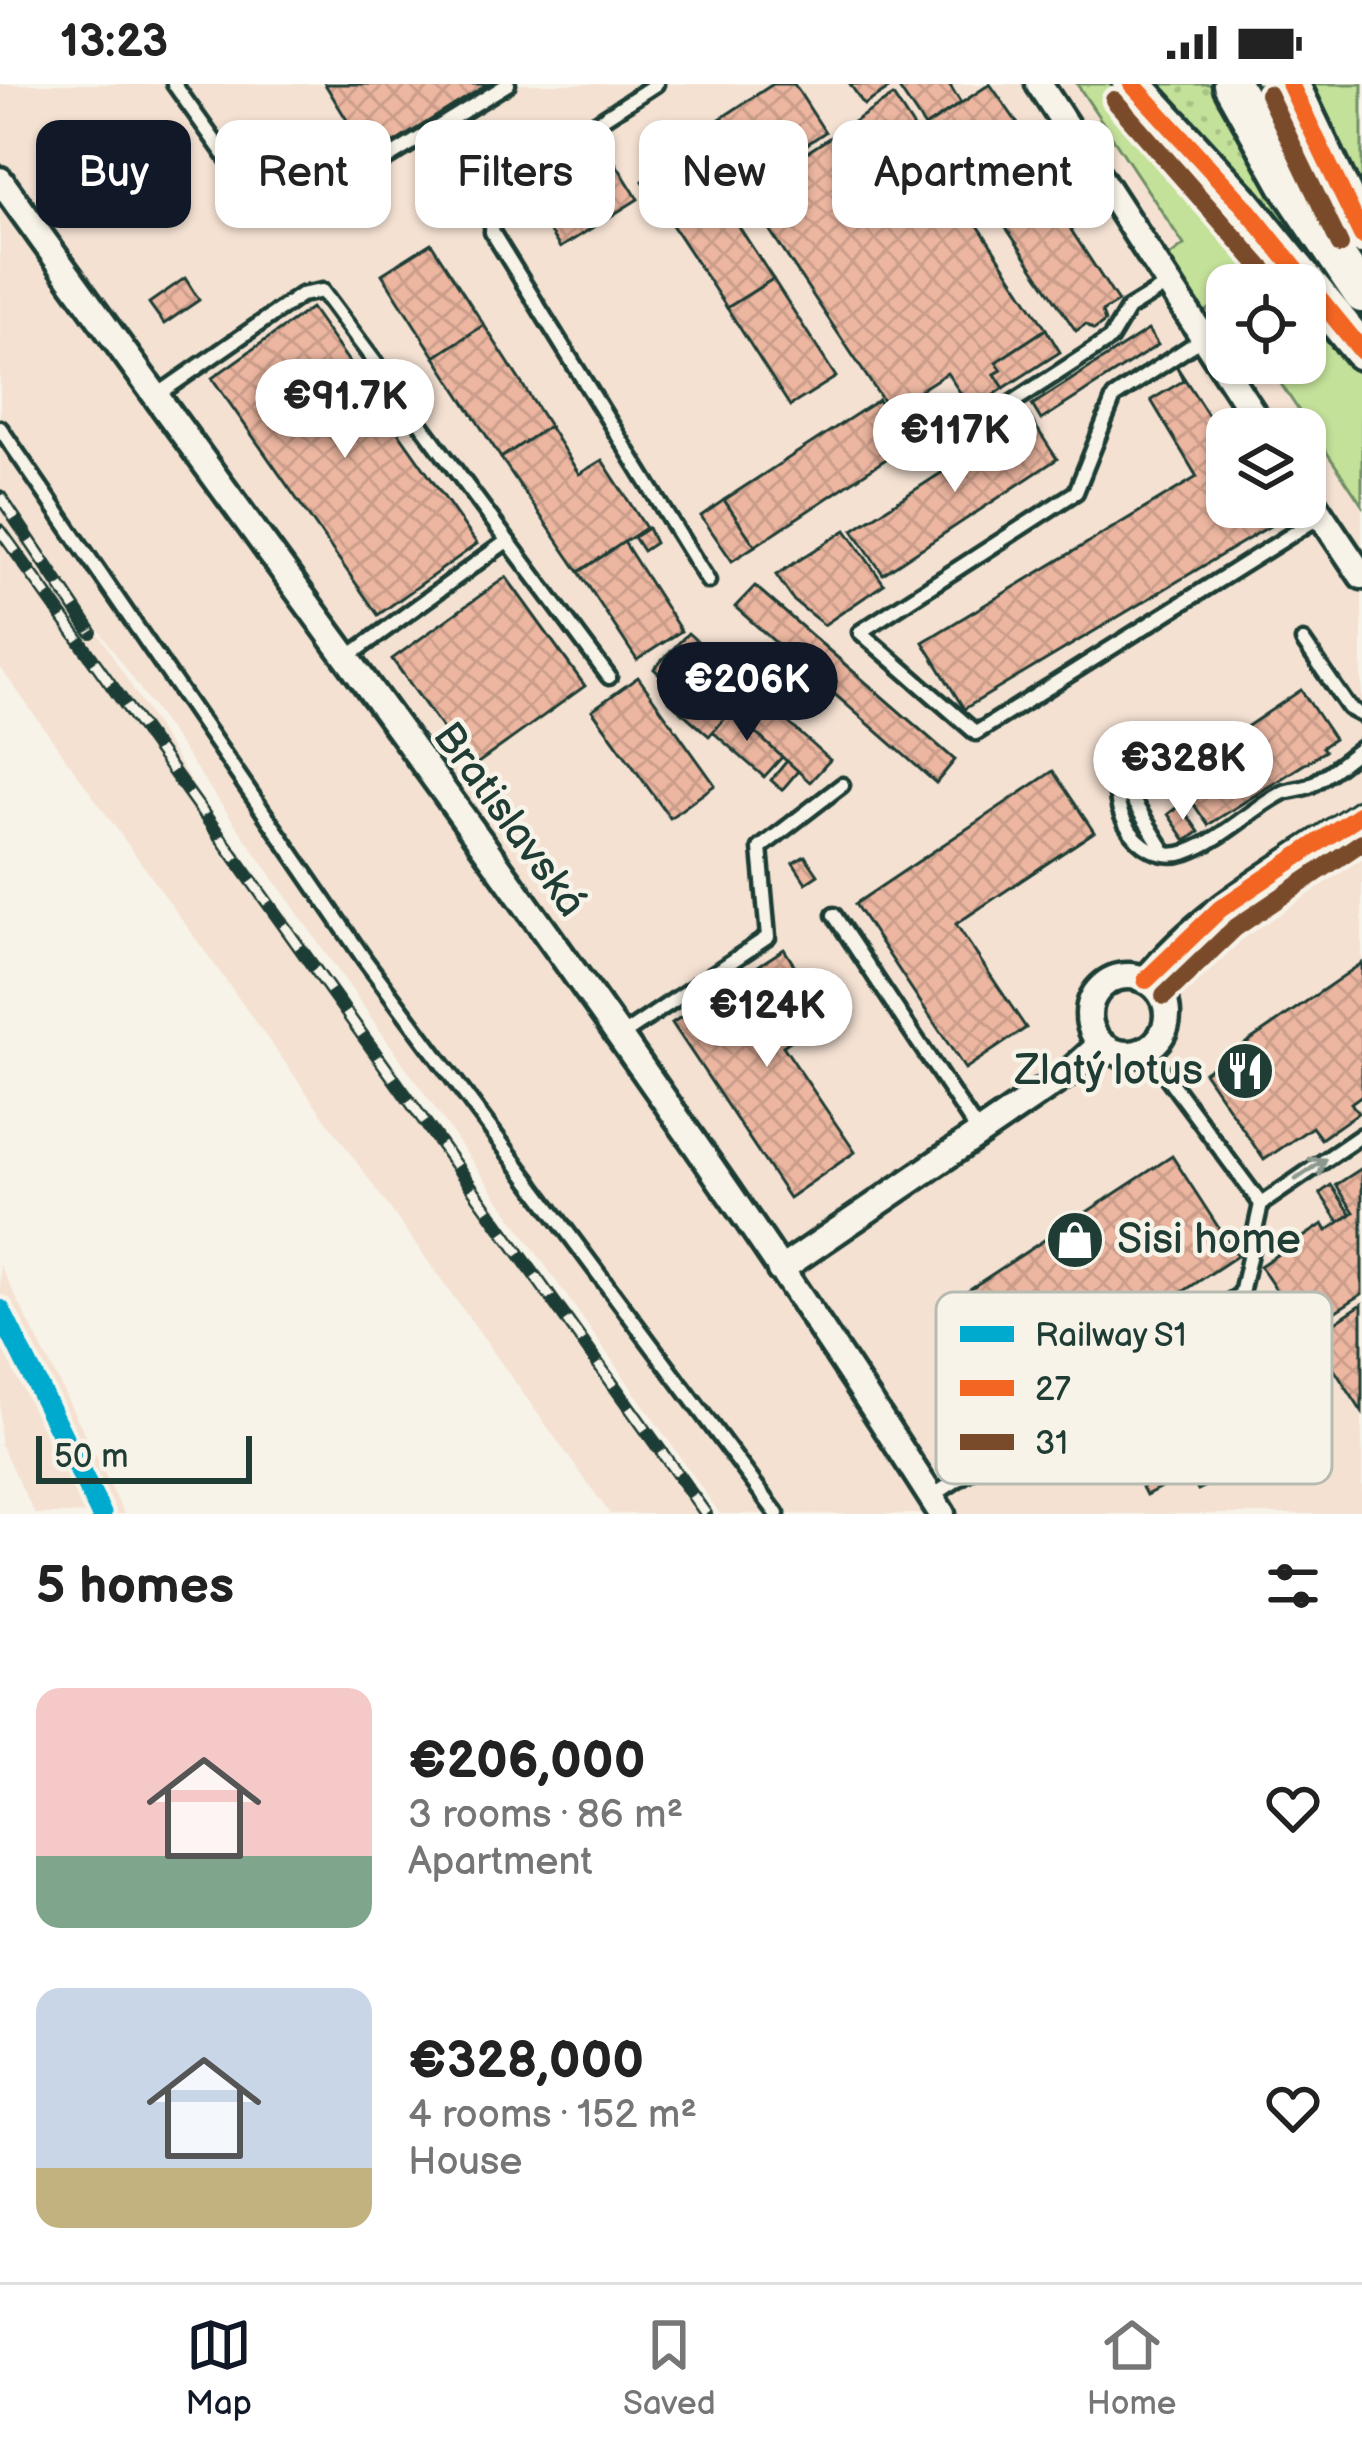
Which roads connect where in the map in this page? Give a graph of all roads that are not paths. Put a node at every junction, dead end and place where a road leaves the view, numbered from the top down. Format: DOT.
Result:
graph roads {
  1 [pos="174,84"];
  2 [pos="508,84"];
  3 [pos="656,84"];
  4 [pos="1039,84"];
  5 [pos="1132,84"];
  6 [pos="1232,84"];
  7 [pos="1290,84"];
  8 [pos="0,180"];
  9 [pos="1362,235"];
  10 [pos="1167,285"];
  11 [pos="1362,294"];
  12 [pos="1203,338"];
  13 [pos="1362,351"];
  14 [pos="154,396"];
  15 [pos="910,406"];
  16 [pos="1250,408"];
  17 [pos="0,428"];
  18 [pos="1326,522"];
  19 [pos="1303,528"];
  20 [pos="508,541"];
  21 [pos="1362,576"];
  22 [pos="708,581"];
  23 [pos="1303,641"];
  24 [pos="345,659"];
  25 [pos="609,677"];
  26 [pos="1362,716"];
  27 [pos="1362,748"];
  28 [pos="1131,756"];
  29 [pos="842,785"];
  30 [pos="1362,814"];
  31 [pos="834,915"];
  32 [pos="1146,980"];
  33 [pos="617,1039"];
  34 [pos="1100,1044"];
  35 [pos="1147,1049"];
  36 [pos="978,1132"];
  37 [pos="1362,1135"];
  38 [pos="1261,1204"];
  39 [pos="780,1270"];
  40 [pos="1240,1292"];
  41 [pos="967,1484"];
  42 [pos="937,1505"];
  43 [pos="777,1514"];
  1 -- 2 [label="lane"];
  3 -- 22 [label="lane"];
  4 -- 10 [label="street"];
  5 -- 13 [label="main road"];
  6 -- 11 [label="main road"];
  7 -- 9 [label="main road"];
  8 -- 14 [label="street, Bratislavská"];
  10 -- 12 [label="street"];
  10 -- 15 [label="lane"];
  12 -- 16 [label="street"];
  12 -- 19 [label="lane"];
  14 -- 20 [label="lane"];
  14 -- 24 [label="street, Bratislavská"];
  17 -- 43 [label="lane"];
  18 -- 21 [label="street"];
  20 -- 24 [label="lane"];
  20 -- 25 [label="lane"];
  23 -- 26 [label="lane"];
  24 -- 33 [label="street, Bratislavská"];
  27 -- 28 [label="lane"];
  29 -- 33 [label="lane"];
  30 -- 32 [label="street"];
  31 -- 36 [label="lane"];
  32 -- 34 [label="street"];
  32 -- 35 [label="street"];
  33 -- 39 [label="street, Bratislavská"];
  34 -- 35 [label="street"];
  34 -- 36 [label="street"];
  35 -- 38 [label="lane"];
  36 -- 39 [label="street"];
  38 -- 37 [label="lane, one-way"];
  38 -- 40 [label="lane"];
  39 -- 42 [label="street, Bratislavská"];
  41 -- 42 [label="lane"];
}
